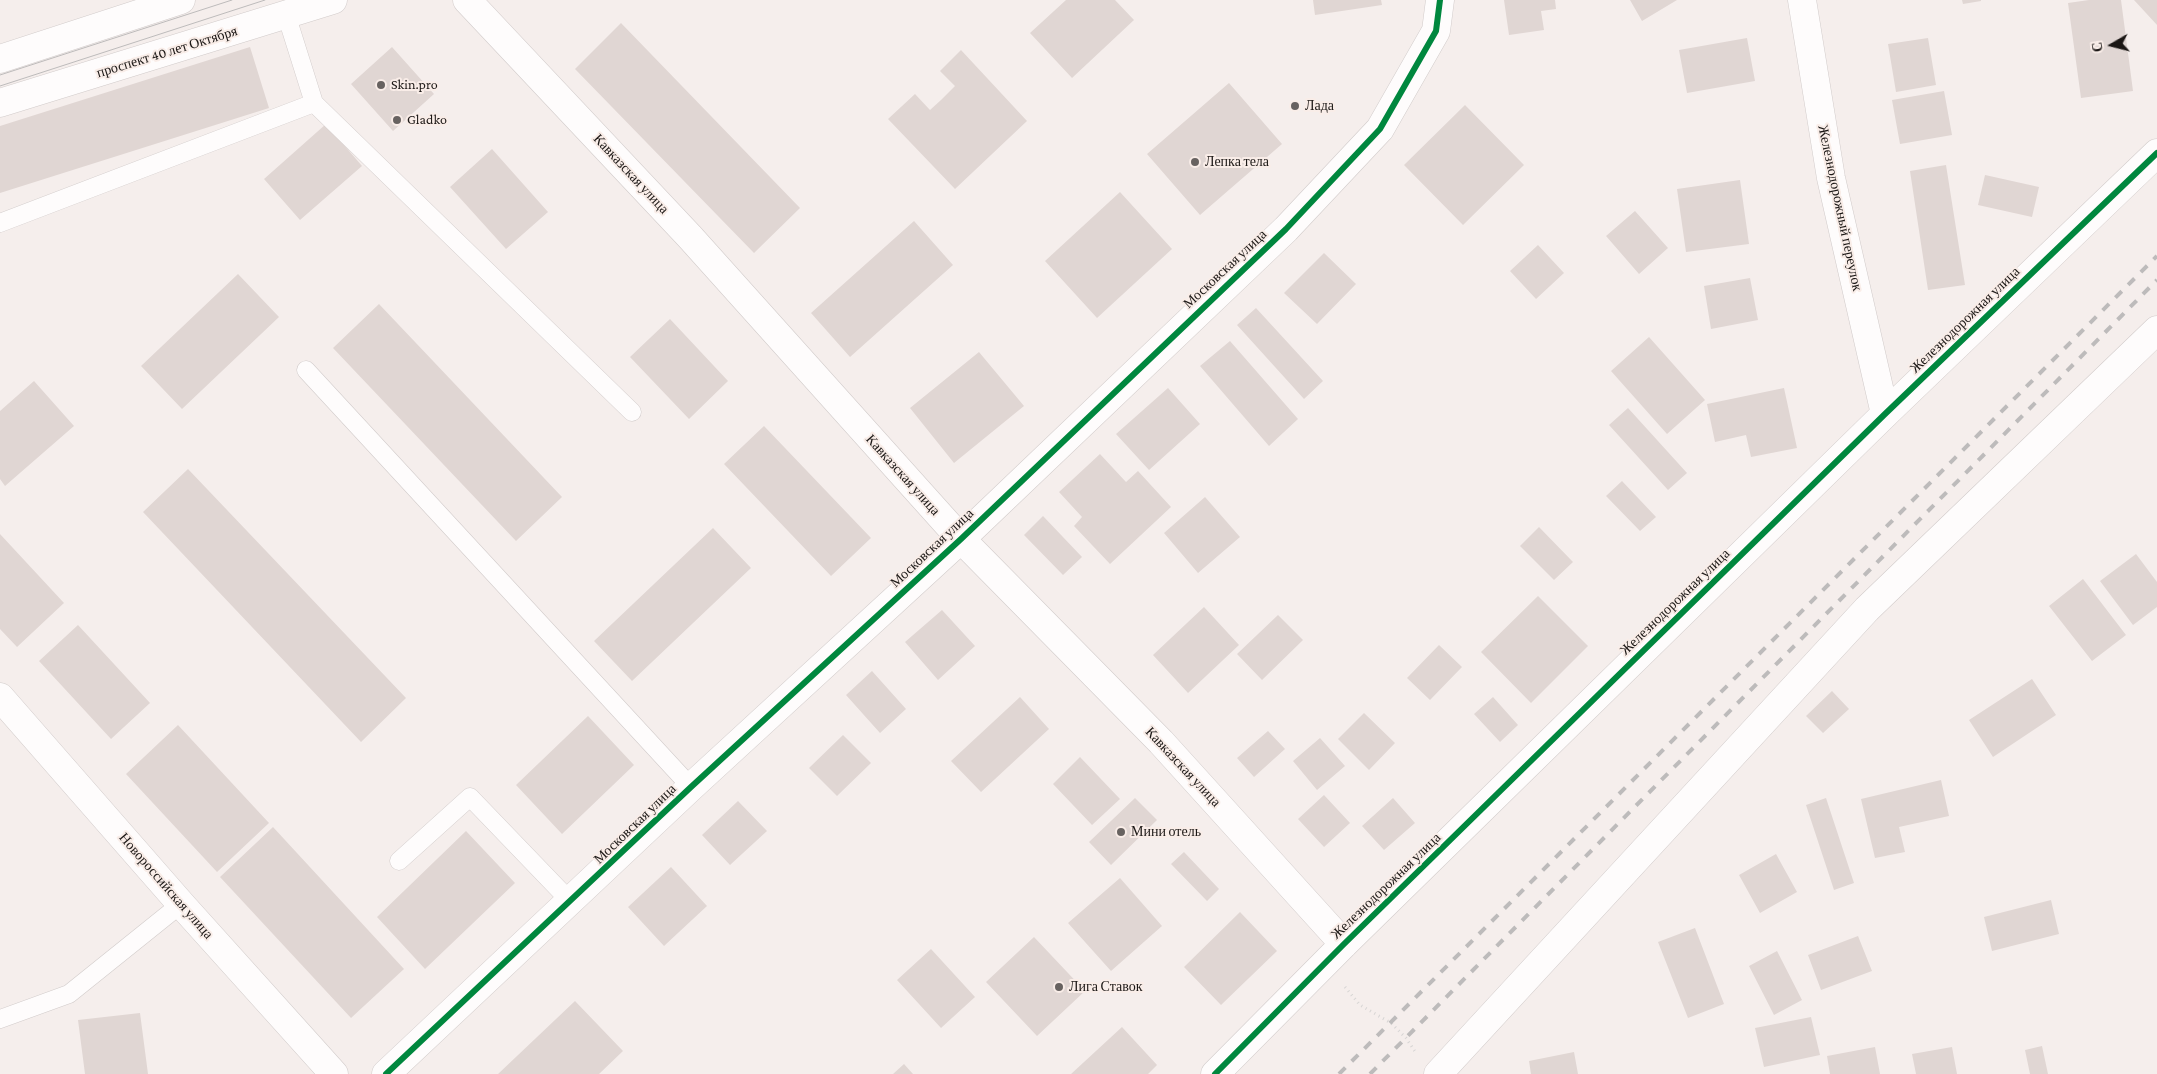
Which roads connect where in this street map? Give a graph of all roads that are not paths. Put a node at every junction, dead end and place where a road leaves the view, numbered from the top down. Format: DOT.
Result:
graph roads {
  1 [pos="181,0"];
  2 [pos="333,0"];
  3 [pos="467,0"];
  4 [pos="1440,0"];
  5 [pos="1802,0"];
  6 [pos="286,14"];
  7 [pos="0,59"];
  8 [pos="0,103"];
  9 [pos="314,103"];
  10 [pos="2157,153"];
  11 [pos="0,223"];
  12 [pos="2157,330"];
  13 [pos="306,370"];
  14 [pos="632,412"];
  15 [pos="1885,414"];
  16 [pos="961,539"];
  17 [pos="0,697"];
  18 [pos="691,787"];
  19 [pos="399,861"];
  20 [pos="571,902"];
  21 [pos="181,904"];
  22 [pos="1344,944"];
  23 [pos="0,1019"];
  24 [pos="1429,1067"];
  25 [pos="334,1074"];
  26 [pos="386,1074"];
  27 [pos="1215,1074"];
  1 -- 7 [label="street"];
  2 -- 6 [label="street, проспект 40 лет Октября"];
  3 -- 16 [label="street, Кавказская улица"];
  4 -- 16 [label="street, Московская улица"];
  5 -- 15 [label="street, Железнодорожный переулок"];
  6 -- 8 [label="street, проспект 40 лет Октября"];
  6 -- 9 [label="lane"];
  9 -- 11 [label="lane"];
  9 -- 14 [label="lane"];
  10 -- 15 [label="street, Железнодорожная улица"];
  12 -- 24 [label="street"];
  13 -- 18 [label="lane"];
  15 -- 22 [label="street, Железнодорожная улица"];
  16 -- 18 [label="street, Московская улица"];
  16 -- 22 [label="street, Кавказская улица"];
  17 -- 21 [label="street, Новороссийская улица"];
  18 -- 20 [label="street, Московская улица"];
  19 -- 20 [label="lane"];
  20 -- 26 [label="street, Московская улица"];
  21 -- 23 [label="lane"];
  21 -- 25 [label="street, Новороссийская улица"];
  22 -- 27 [label="street, Железнодорожная улица"];
}
